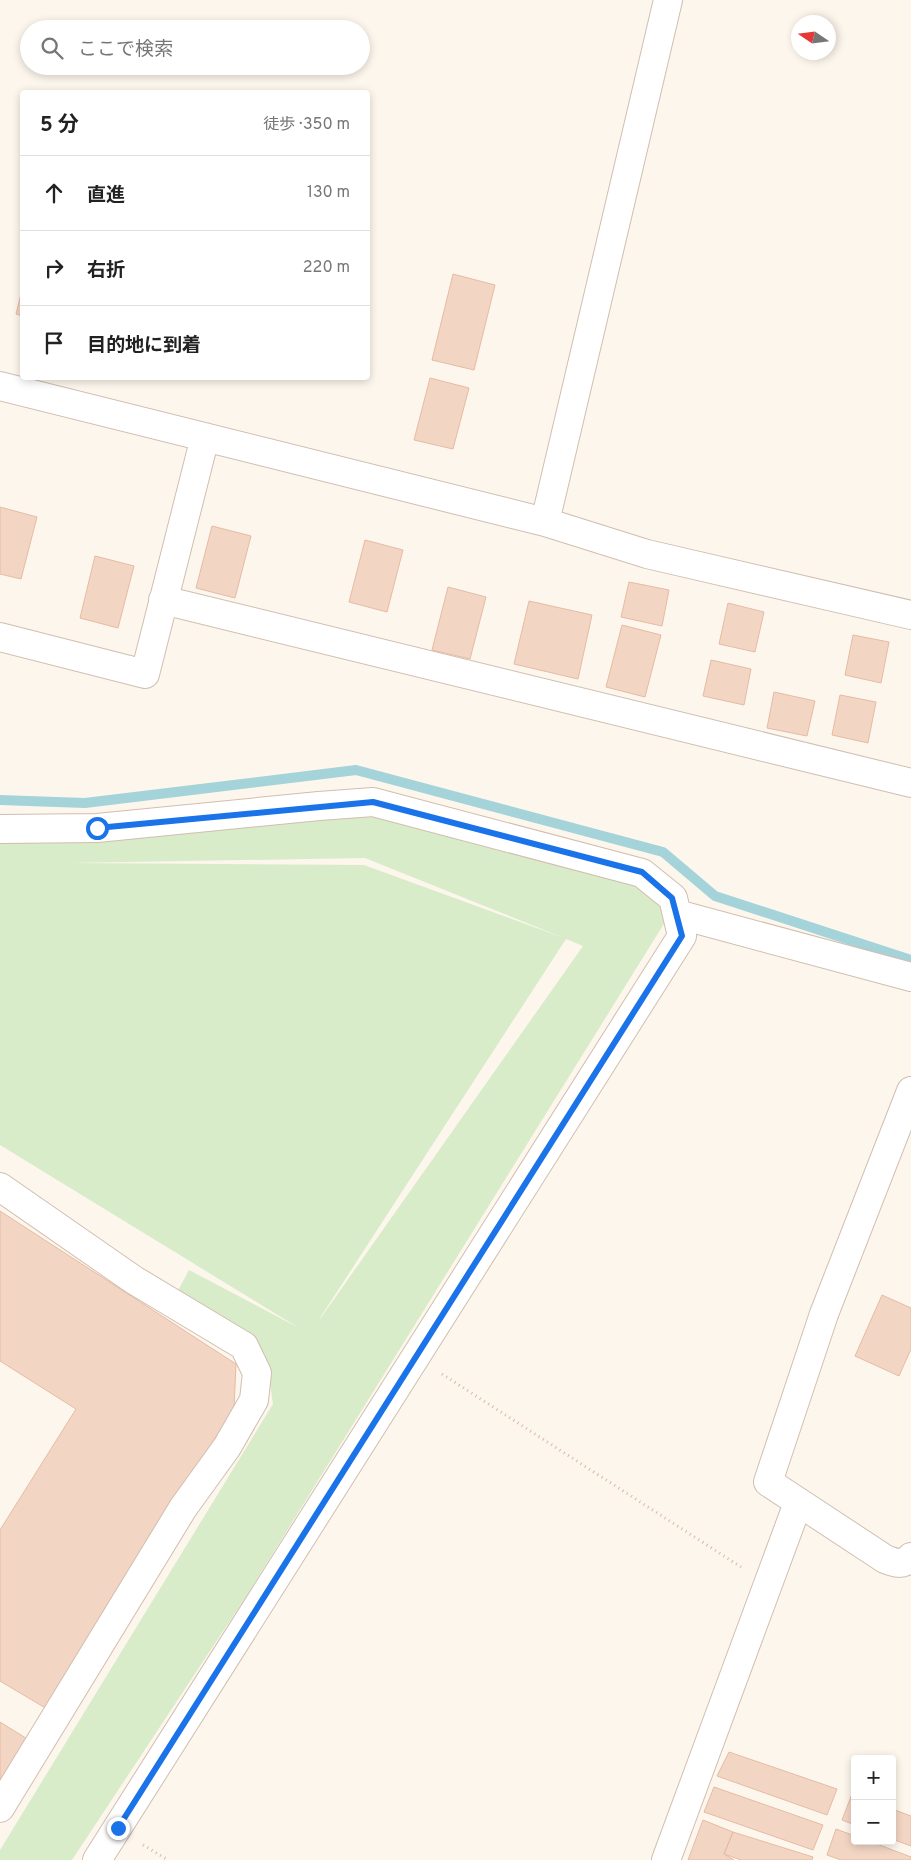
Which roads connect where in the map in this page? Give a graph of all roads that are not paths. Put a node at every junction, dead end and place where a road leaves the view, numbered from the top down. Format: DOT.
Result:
graph roads {
  1 [pos="668,0"];
  2 [pos="0,386"];
  3 [pos="205,437"];
  4 [pos="545,522"];
  5 [pos="163,600"];
  6 [pos="911,615"];
  7 [pos="0,637"];
  8 [pos="911,783"];
  9 [pos="0,828"];
  10 [pos="677,914"];
  11 [pos="911,977"];
  12 [pos="911,1091"];
  13 [pos="0,1187"];
  14 [pos="798,1503"];
  15 [pos="911,1557"];
  16 [pos="0,1808"];
  17 [pos="97,1860"];
  18 [pos="666,1860"];
  1 -- 4 [label="street"];
  2 -- 3 [label="street"];
  3 -- 4 [label="street"];
  3 -- 5 [label="street"];
  4 -- 6 [label="street"];
  5 -- 7 [label="street"];
  5 -- 8 [label="street"];
  9 -- 10 [label="street"];
  10 -- 11 [label="street"];
  10 -- 17 [label="street"];
  12 -- 14 [label="street"];
  13 -- 16 [label="street"];
  14 -- 15 [label="street"];
  14 -- 18 [label="street"];
}
